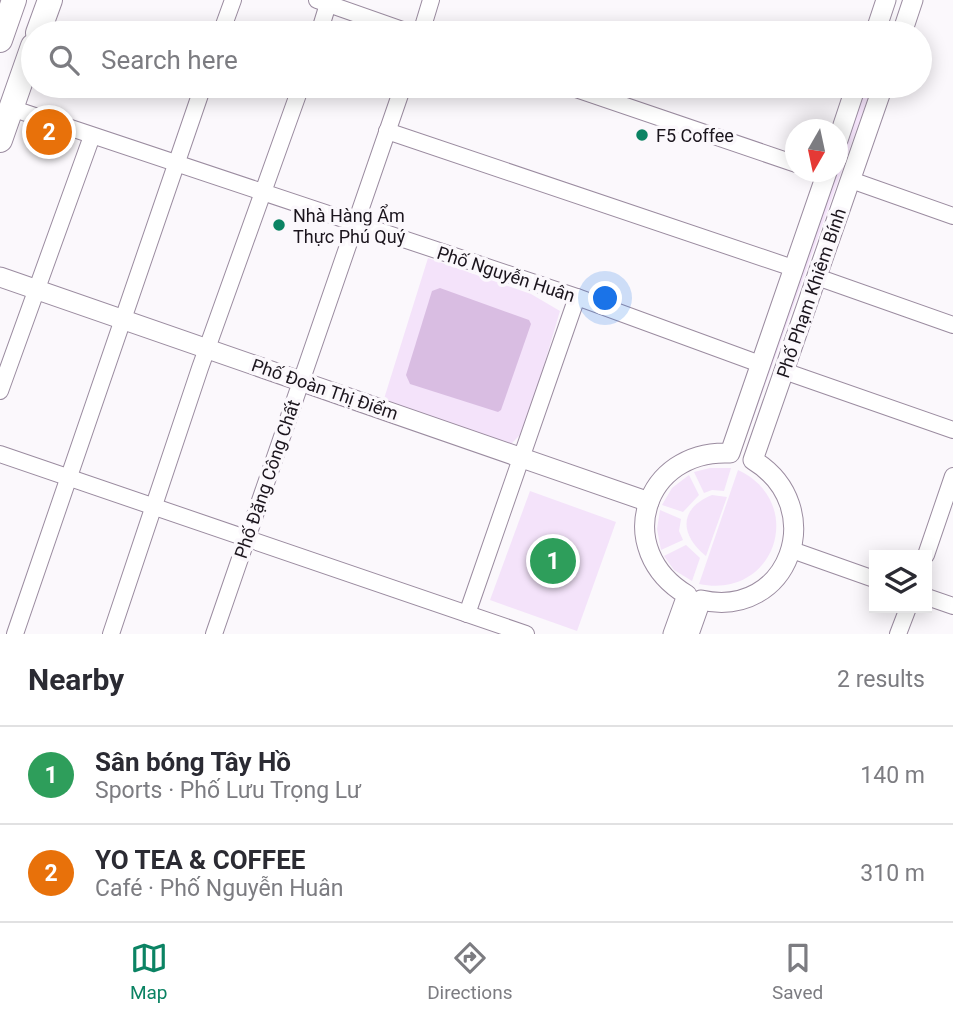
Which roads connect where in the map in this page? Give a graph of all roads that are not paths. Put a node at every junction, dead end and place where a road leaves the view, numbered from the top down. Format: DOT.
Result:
graph roads {
  1 [pos="14,0"];
  2 [pos="50,0"];
  3 [pos="233,0"];
  4 [pos="431,0"];
  5 [pos="886,0"];
  6 [pos="913,0"];
  7 [pos="323,2"];
  8 [pos="42,21"];
  9 [pos="225,21"];
  10 [pos="321,21"];
  11 [pos="377,21"];
  12 [pos="425,21"];
  13 [pos="879,21"];
  14 [pos="906,21"];
  15 [pos="0,40"];
  16 [pos="21,71"];
  17 [pos="10,94"];
  18 [pos="199,98"];
  19 [pos="297,98"];
  20 [pos="399,98"];
  21 [pos="603,98"];
  22 [pos="852,98"];
  23 [pos="879,98"];
  24 [pos="845,119"];
  25 [pos="387,131"];
  26 [pos="92,136"];
  27 [pos="0,140"];
  28 [pos="785,160"];
  29 [pos="176,164"];
  30 [pos="851,180"];
  31 [pos="820,182"];
  32 [pos="264,192"];
  33 [pos="953,216"];
  34 [pos="355,224"];
  35 [pos="793,268"];
  36 [pos="0,277"];
  37 [pos="817,277"];
  38 [pos="37,290"];
  39 [pos="577,297"];
  40 [pos="123,319"];
  41 [pos="953,325"];
  42 [pos="207,348"];
  43 [pos="760,364"];
  44 [pos="784,371"];
  45 [pos="302,381"];
  46 [pos="0,391"];
  47 [pos="953,430"];
  48 [pos="0,454"];
  49 [pos="522,456"];
  50 [pos="953,476"];
  51 [pos="68,477"];
  52 [pos="649,502"];
  53 [pos="153,506"];
  54 [pos="246,537"];
  55 [pos="792,550"];
  56 [pos="928,550"];
  57 [pos="869,577"];
  58 [pos="694,597"];
  59 [pos="932,599"];
  60 [pos="953,606"];
  61 [pos="906,613"];
  62 [pos="467,614"];
  63 [pos="15,634"];
  64 [pos="111,634"];
  65 [pos="215,634"];
  66 [pos="526,634"];
  67 [pos="673,634"];
  68 [pos="689,634"];
  69 [pos="898,634"];
  1 -- 15 [label="main road"];
  2 -- 8 [label="main road"];
  3 -- 9 [label="street"];
  4 -- 12 [label="street"];
  5 -- 13 [label="street"];
  6 -- 14 [label="street"];
  7 -- 10 [label="street"];
  7 -- 11 [label="street"];
  16 -- 17 [label="main road"];
  17 -- 26 [label="street, Phố Nguyễn Huân"];
  17 -- 27 [label="main road"];
  18 -- 29 [label="street"];
  19 -- 32 [label="street"];
  20 -- 25 [label="street, Phố Đặng Công Chất"];
  21 -- 28 [label="street"];
  22 -- 24 [label="street"];
  23 -- 30 [label="street, Phố Phạm Khiêm Bính"];
  25 -- 34 [label="street, Phố Đặng Công Chất"];
  25 -- 35 [label="street"];
  26 -- 29 [label="street, Phố Nguyễn Huân"];
  26 -- 38 [label="street"];
  29 -- 32 [label="street, Phố Nguyễn Huân"];
  29 -- 40 [label="street"];
  30 -- 33 [label="street"];
  30 -- 37 [label="street, Phố Phạm Khiêm Bính"];
  31 -- 35 [label="street, Phố Phạm Khiêm Bính"];
  32 -- 34 [label="street, Phố Nguyễn Huân"];
  32 -- 42 [label="street"];
  34 -- 39 [label="street, Phố Nguyễn Huân"];
  34 -- 45 [label="street, Phố Đặng Công Chất"];
  35 -- 43 [label="street, Phố Phạm Khiêm Bính"];
  36 -- 38 [label="street, Phố Đoàn Thị Điểm"];
  37 -- 41 [label="street"];
  37 -- 44 [label="street, Phố Phạm Khiêm Bính"];
  38 -- 40 [label="street, Phố Đoàn Thị Điểm"];
  38 -- 46 [label="street"];
  39 -- 43 [label="street, Phố Nguyễn Huân"];
  39 -- 49 [label="street"];
  40 -- 42 [label="street, Phố Đoàn Thị Điểm"];
  40 -- 51 [label="street"];
  42 -- 45 [label="street, Phố Đoàn Thị Điểm"];
  42 -- 53 [label="street"];
  43 -- 52 [label="street, Phố Phạm Khiêm Bính"];
  44 -- 47 [label="street"];
  44 -- 55 [label="street, Phố Phạm Khiêm Bính"];
  45 -- 49 [label="street, Phố Đoàn Thị Điểm"];
  45 -- 54 [label="street, Phố Đặng Công Chất"];
  48 -- 51 [label="street"];
  49 -- 52 [label="street, Phố Đoàn Thị Điểm"];
  49 -- 62 [label="street"];
  50 -- 56 [label="street"];
  51 -- 53 [label="street"];
  51 -- 63 [label="street"];
  52 -- 58 [label="street"];
  53 -- 54 [label="street"];
  53 -- 64 [label="street"];
  54 -- 62 [label="street"];
  54 -- 65 [label="street, Phố Đặng Công Chất"];
  55 -- 57 [label="street"];
  55 -- 58 [label="street"];
  58 -- 67 [label="street"];
  58 -- 68 [label="street"];
  59 -- 60 [label="street"];
  61 -- 69 [label="street"];
  62 -- 66 [label="street"];
}
